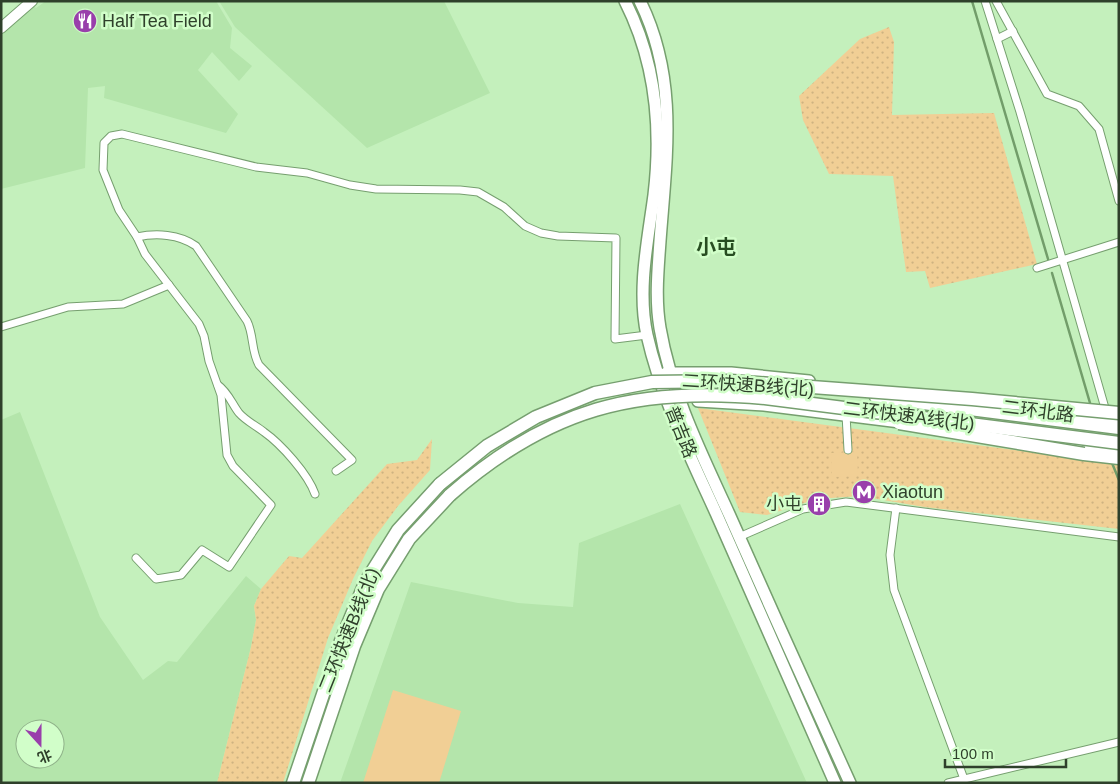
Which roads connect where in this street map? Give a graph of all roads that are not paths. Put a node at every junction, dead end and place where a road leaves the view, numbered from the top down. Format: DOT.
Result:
graph roads {
  1 [pos="32,1"];
  2 [pos="625,1"];
  3 [pos="640,1"];
  4 [pos="985,1"];
  5 [pos="996,1"];
  6 [pos="1,28"];
  7 [pos="1013,31"];
  8 [pos="997,39"];
  9 [pos="1119,201"];
  10 [pos="137,237"];
  11 [pos="1119,242"];
  12 [pos="1064,260"];
  13 [pos="1037,268"];
  14 [pos="169,285"];
  15 [pos="1,327"];
  16 [pos="647,335"];
  17 [pos="660,374"];
  18 [pos="673,377"];
  19 [pos="748,382"];
  20 [pos="218,385"];
  21 [pos="747,396"];
  22 [pos="669,402"];
  23 [pos="682,402"];
  24 [pos="846,415"];
  25 [pos="1115,418"];
  26 [pos="1119,428"];
  27 [pos="1119,443"];
  28 [pos="848,450"];
  29 [pos="1119,450"];
  30 [pos="1119,458"];
  31 [pos="336,471"];
  32 [pos="315,494"];
  33 [pos="896,508"];
  34 [pos="739,537"];
  35 [pos="1119,537"];
  36 [pos="136,558"];
  37 [pos="1119,742"];
  38 [pos="964,779"];
  39 [pos="293,783"];
  40 [pos="308,783"];
  41 [pos="835,783"];
  42 [pos="850,783"];
  43 [pos="948,783"];
  1 -- 6 [label="street"];
  2 -- 16 [label="main road, 普吉路"];
  3 -- 18 [label="main road, 普吉路"];
  4 -- 8 [label="street"];
  5 -- 7 [label="street"];
  7 -- 8 [label="street"];
  7 -- 9 [label="street"];
  8 -- 12 [label="street"];
  10 -- 14 [label="street"];
  10 -- 16 [label="street"];
  10 -- 31 [label="street"];
  11 -- 12 [label="street"];
  12 -- 13 [label="street"];
  12 -- 25 [label="street"];
  14 -- 15 [label="street"];
  14 -- 20 [label="street"];
  16 -- 17 [label="main road, 普吉路"];
  17 -- 18 [label="main road, 二环北路"];
  17 -- 22 [label="main road, 普吉路"];
  18 -- 19 [label="highway, 二环快速B线(北), bridge"];
  18 -- 23 [label="main road, 普吉路"];
  18 -- 25 [label="main road, 二环北路"];
  18 -- 39 [label="highway, 二环快速B线(北), bridge"];
  19 -- 25 [label="highway, bridge"];
  19 -- 26 [label="highway, 二环快速B线(北), bridge"];
  20 -- 32 [label="street"];
  20 -- 36 [label="street"];
  21 -- 27 [label="highway, 二环快速A线(北), bridge"];
  21 -- 30 [label="highway, bridge"];
  21 -- 40 [label="highway, 二环快速A线(北), bridge"];
  22 -- 23 [label="main road, 二环北路"];
  22 -- 41 [label="main road, 普吉路"];
  23 -- 24 [label="main road, 二环北路"];
  23 -- 34 [label="main road, 普吉路"];
  24 -- 28 [label="street"];
  24 -- 29 [label="main road, 二环北路"];
  33 -- 34 [label="street"];
  33 -- 35 [label="street"];
  33 -- 38 [label="street"];
  34 -- 42 [label="main road, 普吉路"];
  37 -- 38 [label="street"];
  38 -- 43 [label="street"];
}
